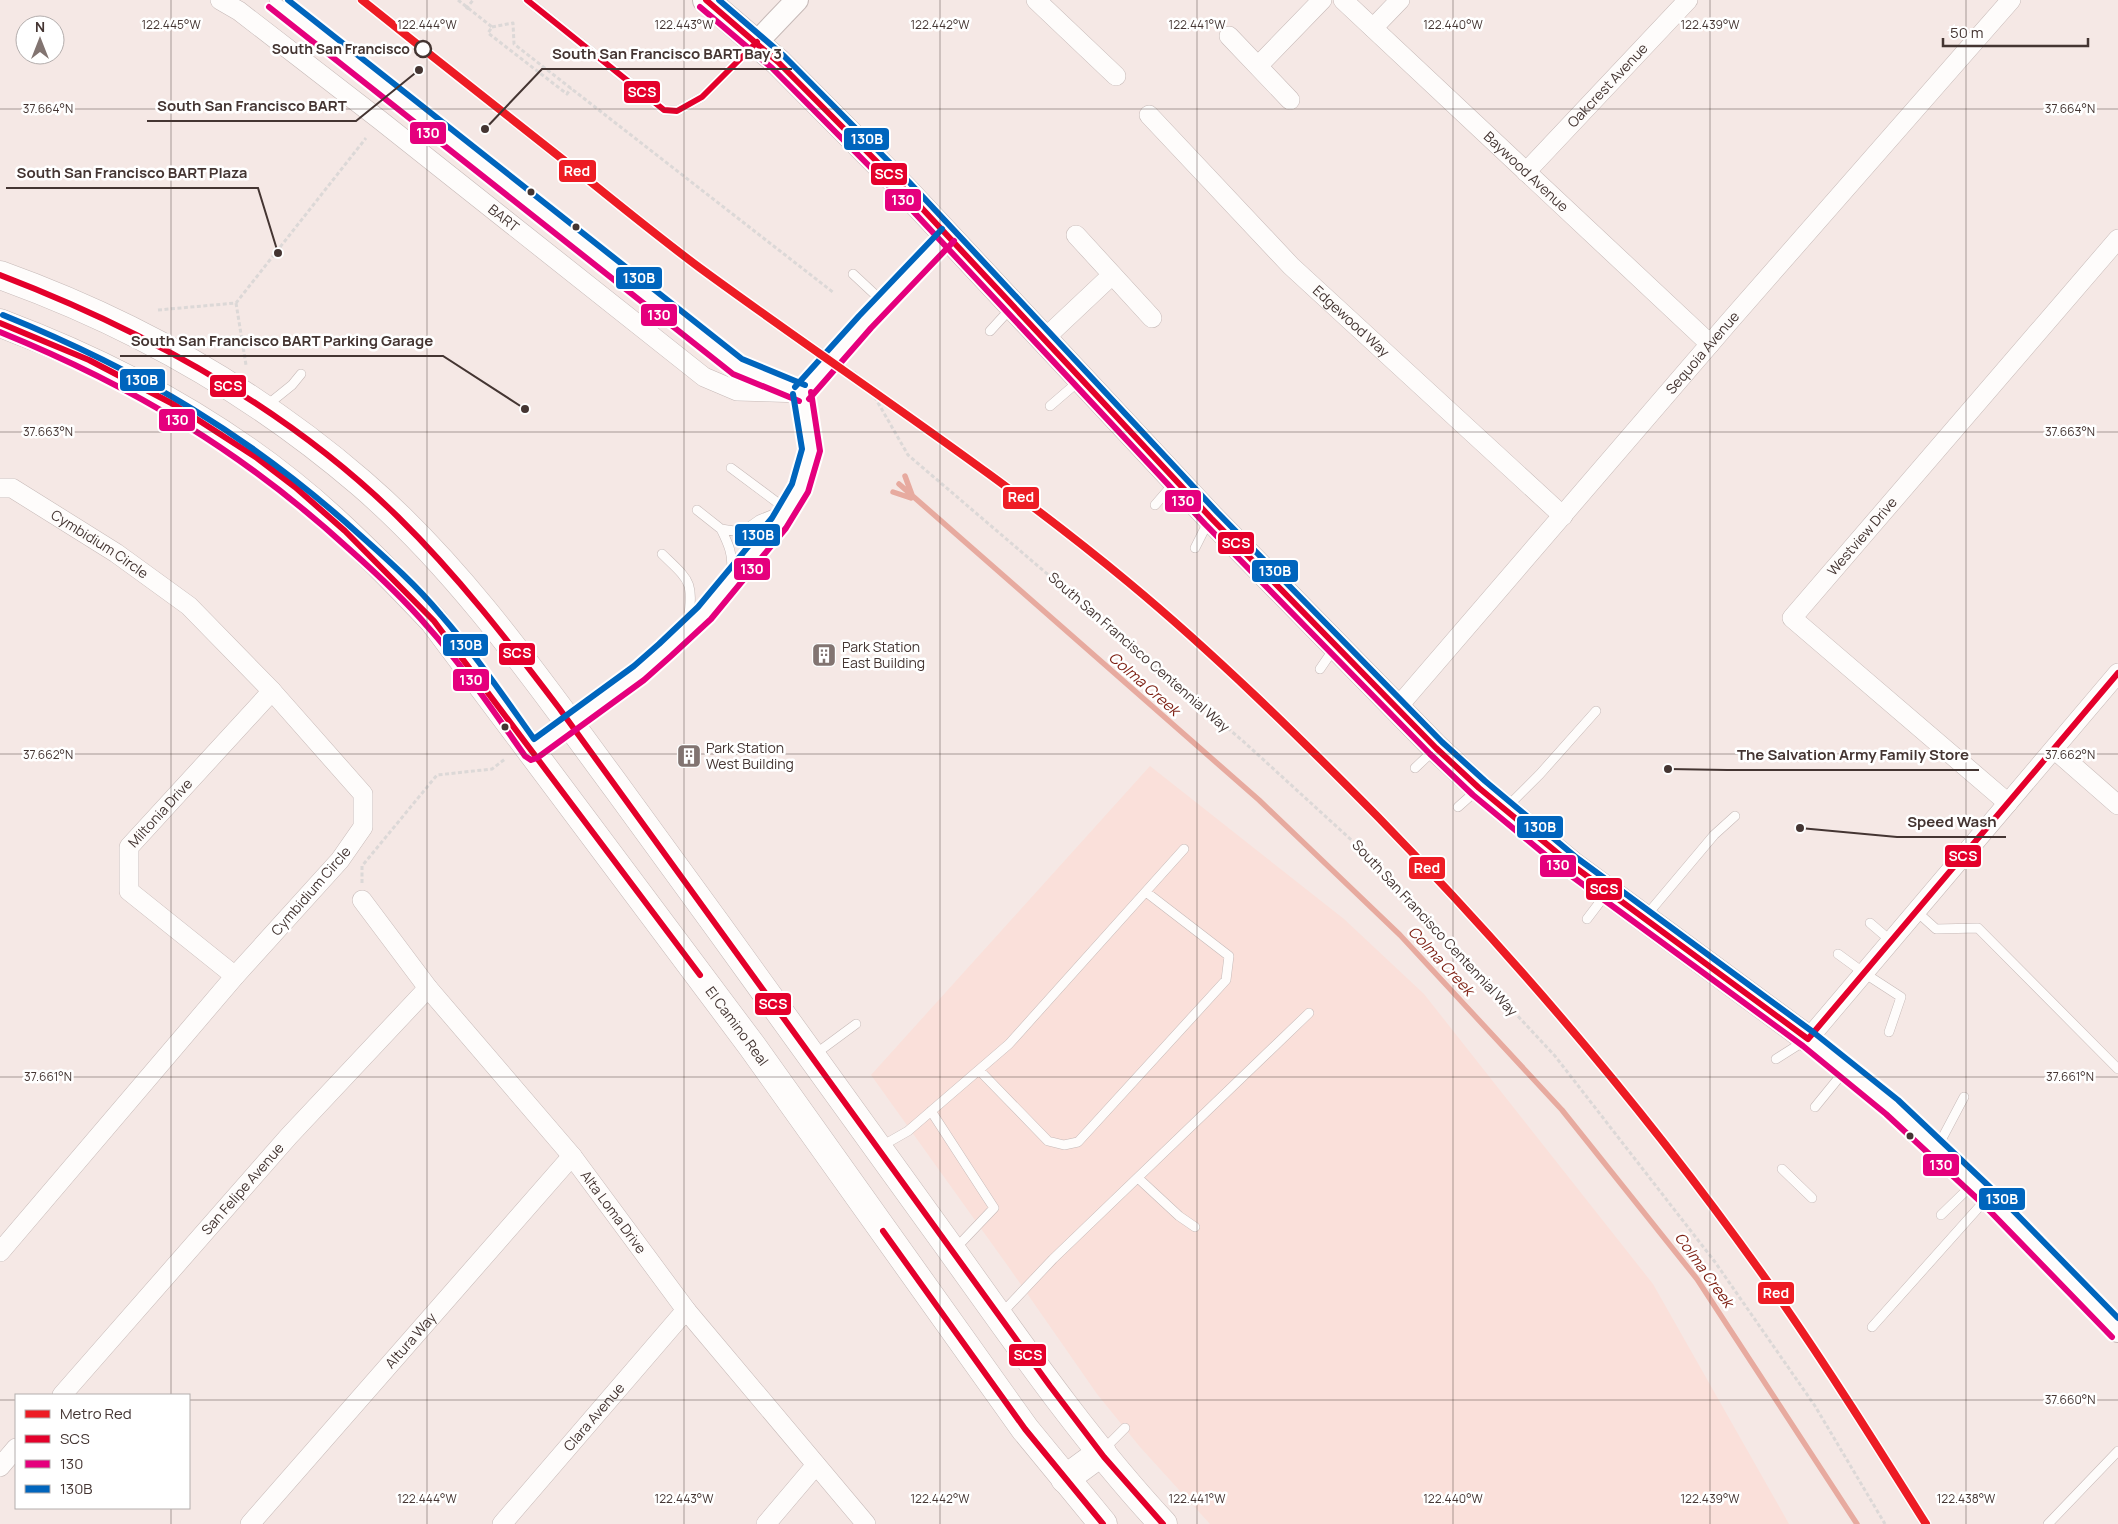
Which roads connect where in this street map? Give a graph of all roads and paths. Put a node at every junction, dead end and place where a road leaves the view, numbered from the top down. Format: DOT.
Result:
graph roads {
  1 [pos="220,0"];
  2 [pos="274,0"];
  3 [pos="458,0"];
  4 [pos="473,0"];
  5 [pos="527,0"];
  6 [pos="706,0"];
  7 [pos="797,0"];
  8 [pos="1036,0"];
  9 [pos="1322,0"];
  10 [pos="1343,0"];
  11 [pos="1400,0"];
  12 [pos="1688,0"];
  13 [pos="2011,0"];
  14 [pos="466,8"];
  15 [pos="492,27"];
  16 [pos="1373,28"];
  17 [pos="1229,36"];
  18 [pos="756,42"];
  19 [pos="1259,65"];
  20 [pos="1116,76"];
  21 [pos="571,88"];
  22 [pos="1290,100"];
  23 [pos="1149,115"];
  24 [pos="366,138"];
  25 [pos="1526,172"];
  26 [pos="948,235"];
  27 [pos="1076,235"];
  28 [pos="2118,239"];
  29 [pos="854,274"];
  30 [pos="0,275"];
  31 [pos="1112,275"];
  32 [pos="834,293"];
  33 [pos="884,302"];
  34 [pos="236,303"];
  35 [pos="1013,306"];
  36 [pos="158,310"];
  37 [pos="1152,318"];
  38 [pos="0,323"];
  39 [pos="990,331"];
  40 [pos="1044,340"];
  41 [pos="1710,344"];
  42 [pos="246,365"];
  43 [pos="854,372"];
  44 [pos="301,374"];
  45 [pos="1081,379"];
  46 [pos="802,393"];
  47 [pos="1050,406"];
  48 [pos="263,408"];
  49 [pos="731,468"];
  50 [pos="1176,481"];
  51 [pos="0,488"];
  52 [pos="1155,505"];
  53 [pos="786,509"];
  54 [pos="697,510"];
  55 [pos="1563,516"];
  56 [pos="1210,518"];
  57 [pos="721,528"];
  58 [pos="1195,548"];
  59 [pos="662,554"];
  60 [pos="729,585"];
  61 [pos="687,629"];
  62 [pos="1335,646"];
  63 [pos="1320,669"];
  64 [pos="2118,673"];
  65 [pos="272,691"];
  66 [pos="1396,709"];
  67 [pos="1596,711"];
  68 [pos="570,724"];
  69 [pos="1436,748"];
  70 [pos="2054,749"];
  71 [pos="532,750"];
  72 [pos="505,759"];
  73 [pos="1415,768"];
  74 [pos="1479,788"];
  75 [pos="2008,803"];
  76 [pos="2118,805"];
  77 [pos="1458,807"];
  78 [pos="1504,810"];
  79 [pos="1735,816"];
  80 [pos="1184,849"];
  81 [pos="1146,892"];
  82 [pos="1608,892"];
  83 [pos="362,900"];
  84 [pos="1916,911"];
  85 [pos="1644,918"];
  86 [pos="1587,919"];
  87 [pos="1870,923"];
  88 [pos="1891,941"];
  89 [pos="1838,954"];
  90 [pos="1864,973"];
  91 [pos="234,976"];
  92 [pos="428,988"];
  93 [pos="1309,1013"];
  94 [pos="856,1024"];
  95 [pos="1889,1032"];
  96 [pos="1808,1039"];
  97 [pos="812,1056"];
  98 [pos="1776,1059"];
  99 [pos="1846,1069"];
  100 [pos="979,1070"];
  101 [pos="2118,1070"];
  102 [pos="1964,1097"];
  103 [pos="1815,1107"];
  104 [pos="932,1111"];
  105 [pos="877,1148"];
  106 [pos="1937,1148"];
  107 [pos="572,1156"];
  108 [pos="830,1156"];
  109 [pos="1782,1169"];
  110 [pos="1138,1178"];
  111 [pos="1981,1190"];
  112 [pos="1812,1198"];
  113 [pos="1941,1215"];
  114 [pos="1195,1228"];
  115 [pos="0,1252"];
  116 [pos="952,1252"];
  117 [pos="686,1310"];
  118 [pos="999,1316"];
  119 [pos="1872,1327"];
  120 [pos="2118,1331"];
  121 [pos="63,1394"];
  122 [pos="1125,1428"];
  123 [pos="15,1449"];
  124 [pos="2118,1451"];
  125 [pos="1102,1452"];
  126 [pos="816,1465"];
  127 [pos="0,1467"];
  128 [pos="1065,1479"];
  129 [pos="250,1524"];
  130 [pos="502,1524"];
  131 [pos="766,1524"];
  132 [pos="866,1524"];
  133 [pos="1103,1524"];
  134 [pos="1163,1524"];
  135 [pos="1885,1524"];
  136 [pos="2048,1524"];
  1 -- 46 [label="street, BART"];
  2 -- 46 [label="lane"];
  3 -- 14 [label="path"];
  4 -- 14 [label="path"];
  5 -- 18 [label="lane"];
  6 -- 18 [label="main road"];
  7 -- 18 [label="street"];
  8 -- 20 [label="street"];
  9 -- 19 [label="street"];
  10 -- 16 [label="street, Baywood Avenue"];
  11 -- 16 [label="street"];
  12 -- 25 [label="street, Oakcrest Avenue"];
  13 -- 41 [label="street, Sequoia Avenue"];
  14 -- 15 [label="path"];
  15 -- 21 [label="path"];
  15 -- 21 [label="path"];
  16 -- 25 [label="street, Baywood Avenue"];
  17 -- 19 [label="street"];
  18 -- 26 [label="main road"];
  19 -- 22 [label="street"];
  21 -- 32 [label="path"];
  23 -- 55 [label="street, Edgewood Way"];
  24 -- 34 [label="path"];
  25 -- 41 [label="street, Baywood Avenue"];
  26 -- 33 [label="street"];
  26 -- 35 [label="main road"];
  27 -- 31 [label="street"];
  28 -- 75 [label="street, Westview Drive"];
  29 -- 33 [label="lane"];
  30 -- 48 [label="main road"];
  31 -- 37 [label="street"];
  31 -- 40 [label="street"];
  33 -- 46 [label="street"];
  34 -- 36 [label="path"];
  34 -- 42 [label="path"];
  35 -- 39 [label="lane"];
  35 -- 40 [label="main road"];
  38 -- 71 [label="main road, El Camino Real"];
  40 -- 45 [label="main road"];
  41 -- 55 [label="street, Sequoia Avenue"];
  43 -- 135 [label="path, South San Francisco Centennial Way"];
  44 -- 48 [label="lane"];
  45 -- 47 [label="lane"];
  45 -- 50 [label="main road"];
  46 -- 53 [label="street"];
  48 -- 68 [label="main road"];
  49 -- 53 [label="lane"];
  50 -- 52 [label="lane"];
  50 -- 56 [label="main road"];
  51 -- 65 [label="street, Cymbidium Circle"];
  53 -- 57 [label="lane"];
  53 -- 60 [label="street"];
  54 -- 57 [label="lane"];
  55 -- 66 [label="street, Sequoia Avenue"];
  56 -- 58 [label="lane"];
  56 -- 62 [label="main road"];
  57 -- 60 [label="lane"];
  59 -- 61 [label="lane"];
  60 -- 61 [label="street"];
  61 -- 68 [label="street"];
  62 -- 63 [label="lane"];
  62 -- 66 [label="main road"];
  64 -- 70 [label="street"];
  65 -- 91 [label="street, Cymbidium Circle"];
  65 -- 91 [label="street, Miltonia Drive"];
  66 -- 69 [label="main road"];
  67 -- 78 [label="lane"];
  68 -- 71 [label="street"];
  68 -- 97 [label="main road"];
  69 -- 73 [label="lane"];
  69 -- 74 [label="main road"];
  70 -- 75 [label="street"];
  70 -- 76 [label="street"];
  71 -- 108 [label="main road, El Camino Real"];
  72 -- 83 [label="path"];
  74 -- 77 [label="lane"];
  74 -- 78 [label="main road"];
  75 -- 84 [label="street"];
  78 -- 82 [label="main road"];
  79 -- 85 [label="lane"];
  80 -- 81 [label="lane"];
  81 -- 100 [label="lane"];
  81 -- 100 [label="lane"];
  82 -- 85 [label="main road"];
  82 -- 86 [label="lane"];
  83 -- 92 [label="street, Alta Loma Drive"];
  84 -- 88 [label="street"];
  84 -- 101 [label="lane"];
  85 -- 96 [label="main road"];
  87 -- 88 [label="lane"];
  88 -- 90 [label="street"];
  89 -- 90 [label="lane"];
  90 -- 95 [label="lane"];
  90 -- 96 [label="street"];
  91 -- 115 [label="street, Cymbidium Circle"];
  92 -- 107 [label="street, Alta Loma Drive"];
  92 -- 121 [label="street, San Felipe Avenue"];
  93 -- 110 [label="lane"];
  94 -- 97 [label="lane"];
  96 -- 98 [label="lane"];
  96 -- 99 [label="street"];
  97 -- 105 [label="main road"];
  99 -- 103 [label="lane"];
  99 -- 106 [label="street"];
  100 -- 104 [label="lane"];
  102 -- 106 [label="lane"];
  104 -- 105 [label="lane"];
  104 -- 116 [label="lane"];
  105 -- 108 [label="main road"];
  105 -- 116 [label="main road"];
  106 -- 111 [label="street"];
  107 -- 117 [label="street, Alta Loma Drive"];
  107 -- 129 [label="street, Altura Way"];
  108 -- 128 [label="main road, El Camino Real"];
  109 -- 112 [label="lane"];
  110 -- 114 [label="lane"];
  110 -- 118 [label="lane"];
  111 -- 113 [label="lane"];
  111 -- 119 [label="lane"];
  111 -- 120 [label="street"];
  116 -- 118 [label="main road"];
  117 -- 126 [label="street, Alta Loma Drive"];
  117 -- 130 [label="street, Clara Avenue"];
  118 -- 125 [label="main road"];
  122 -- 125 [label="lane"];
  123 -- 127 [label="street"];
  124 -- 136 [label="lane"];
  125 -- 128 [label="main road"];
  125 -- 134 [label="main road"];
  126 -- 131 [label="street"];
  126 -- 132 [label="street, Alta Loma Drive"];
  128 -- 133 [label="main road, El Camino Real"];
}
